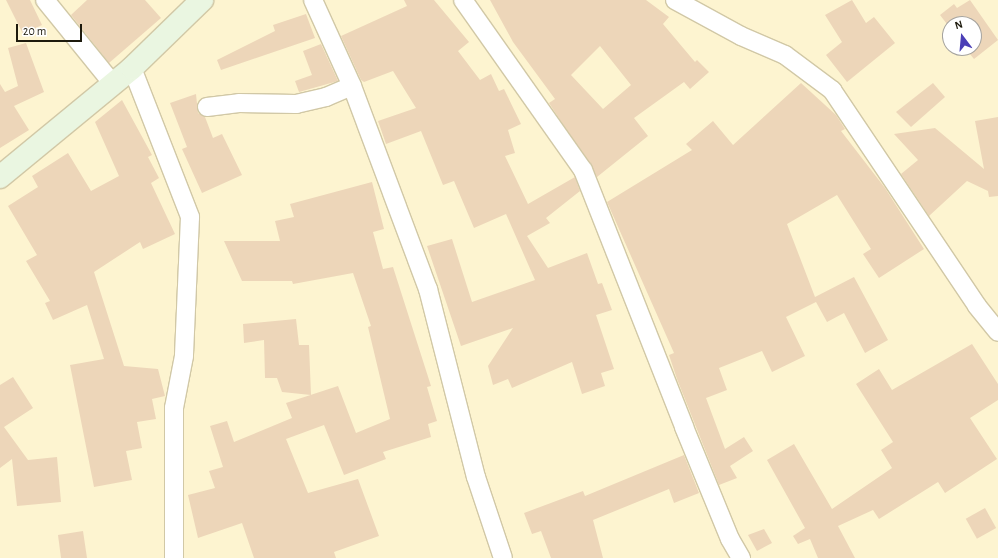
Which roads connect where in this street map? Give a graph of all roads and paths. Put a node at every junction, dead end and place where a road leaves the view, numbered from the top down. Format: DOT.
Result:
graph roads {
  1 [pos="45,0"];
  2 [pos="202,0"];
  3 [pos="313,0"];
  4 [pos="463,0"];
  5 [pos="675,0"];
  6 [pos="132,68"];
  7 [pos="113,84"];
  8 [pos="352,86"];
  9 [pos="207,107"];
  10 [pos="0,177"];
  11 [pos="998,332"];
  12 [pos="174,558"];
  13 [pos="503,558"];
  14 [pos="741,558"];
  1 -- 7 [label="street"];
  2 -- 6 [label="street"];
  3 -- 8 [label="street"];
  4 -- 14 [label="street"];
  5 -- 11 [label="street"];
  6 -- 7 [label="street"];
  6 -- 12 [label="street"];
  7 -- 10 [label="street"];
  8 -- 9 [label="street"];
  8 -- 13 [label="street"];
}
